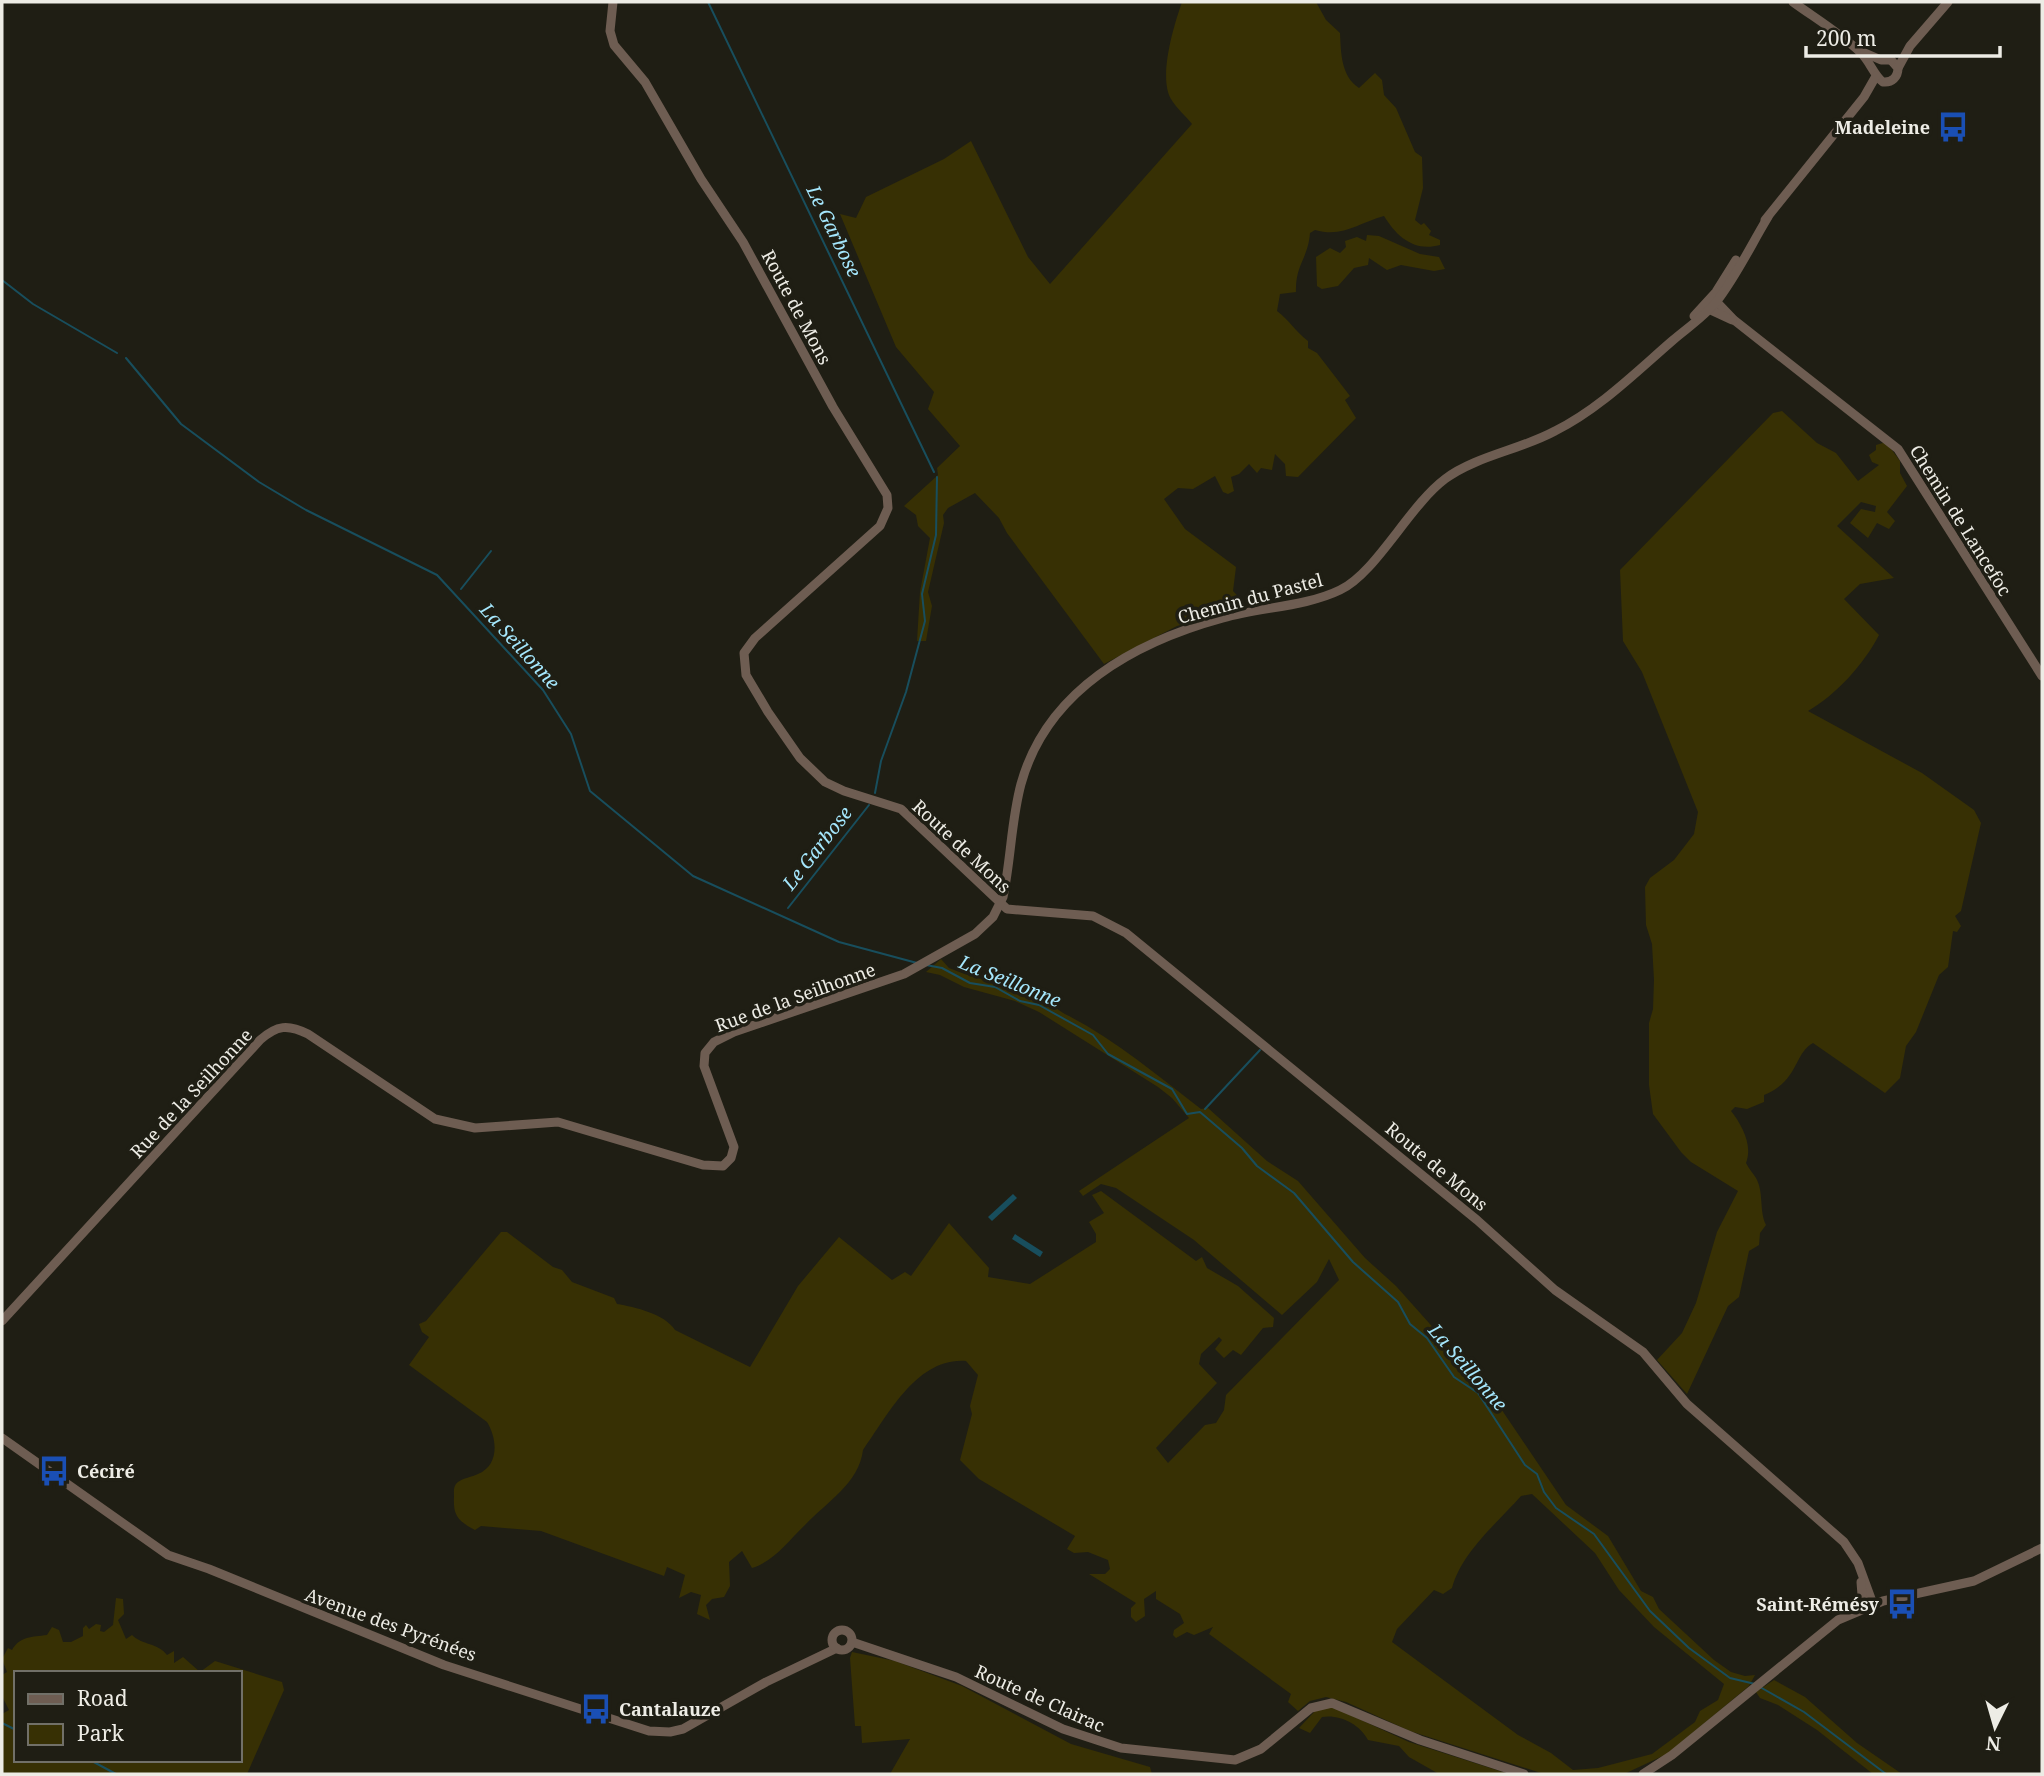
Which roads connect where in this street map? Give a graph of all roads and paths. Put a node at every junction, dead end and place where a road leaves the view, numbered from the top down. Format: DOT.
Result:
graph roads {
  1 [pos="613,2"];
  2 [pos="1793,2"];
  3 [pos="1948,2"];
  4 [pos="1884,69"];
  5 [pos="1714,299"];
  6 [pos="1706,309"];
  7 [pos="1734,320"];
  8 [pos="2042,676"];
  9 [pos="1001,903"];
  10 [pos="2,1321"];
  11 [pos="2,1438"];
  12 [pos="2042,1548"];
  13 [pos="1861,1576"];
  14 [pos="1873,1604"];
  15 [pos="1863,1608"];
  16 [pos="852,1642"];
  17 [pos="832,1647"];
  18 [pos="1524,1774"];
  19 [pos="1643,1774"];
  1 -- 9 [label="street, Route de Mons"];
  2 -- 4 [label="street"];
  3 -- 4 [label="street"];
  4 -- 5 [label="street, Chemin du Pastel"];
  5 -- 6 [label="street, Chemin du Pastel"];
  5 -- 7 [label="street, Chemin de Lancefoc"];
  6 -- 7 [label="street, Chemin de Lancefoc"];
  6 -- 9 [label="street, Chemin du Pastel"];
  7 -- 8 [label="street, Chemin de Lancefoc"];
  9 -- 10 [label="street, Rue de la Seilhonne"];
  9 -- 13 [label="street, Route de Mons"];
  11 -- 17 [label="street, Avenue des Pyrénées"];
  12 -- 14 [label="street"];
  13 -- 14 [label="street, Route de Mons"];
  13 -- 15 [label="street, Route de Mons"];
  14 -- 15 [label="street"];
  15 -- 19 [label="street"];
  16 -- 17 [label="street"];
  16 -- 17 [label="street"];
  16 -- 18 [label="street, Route de Clairac"];
}
